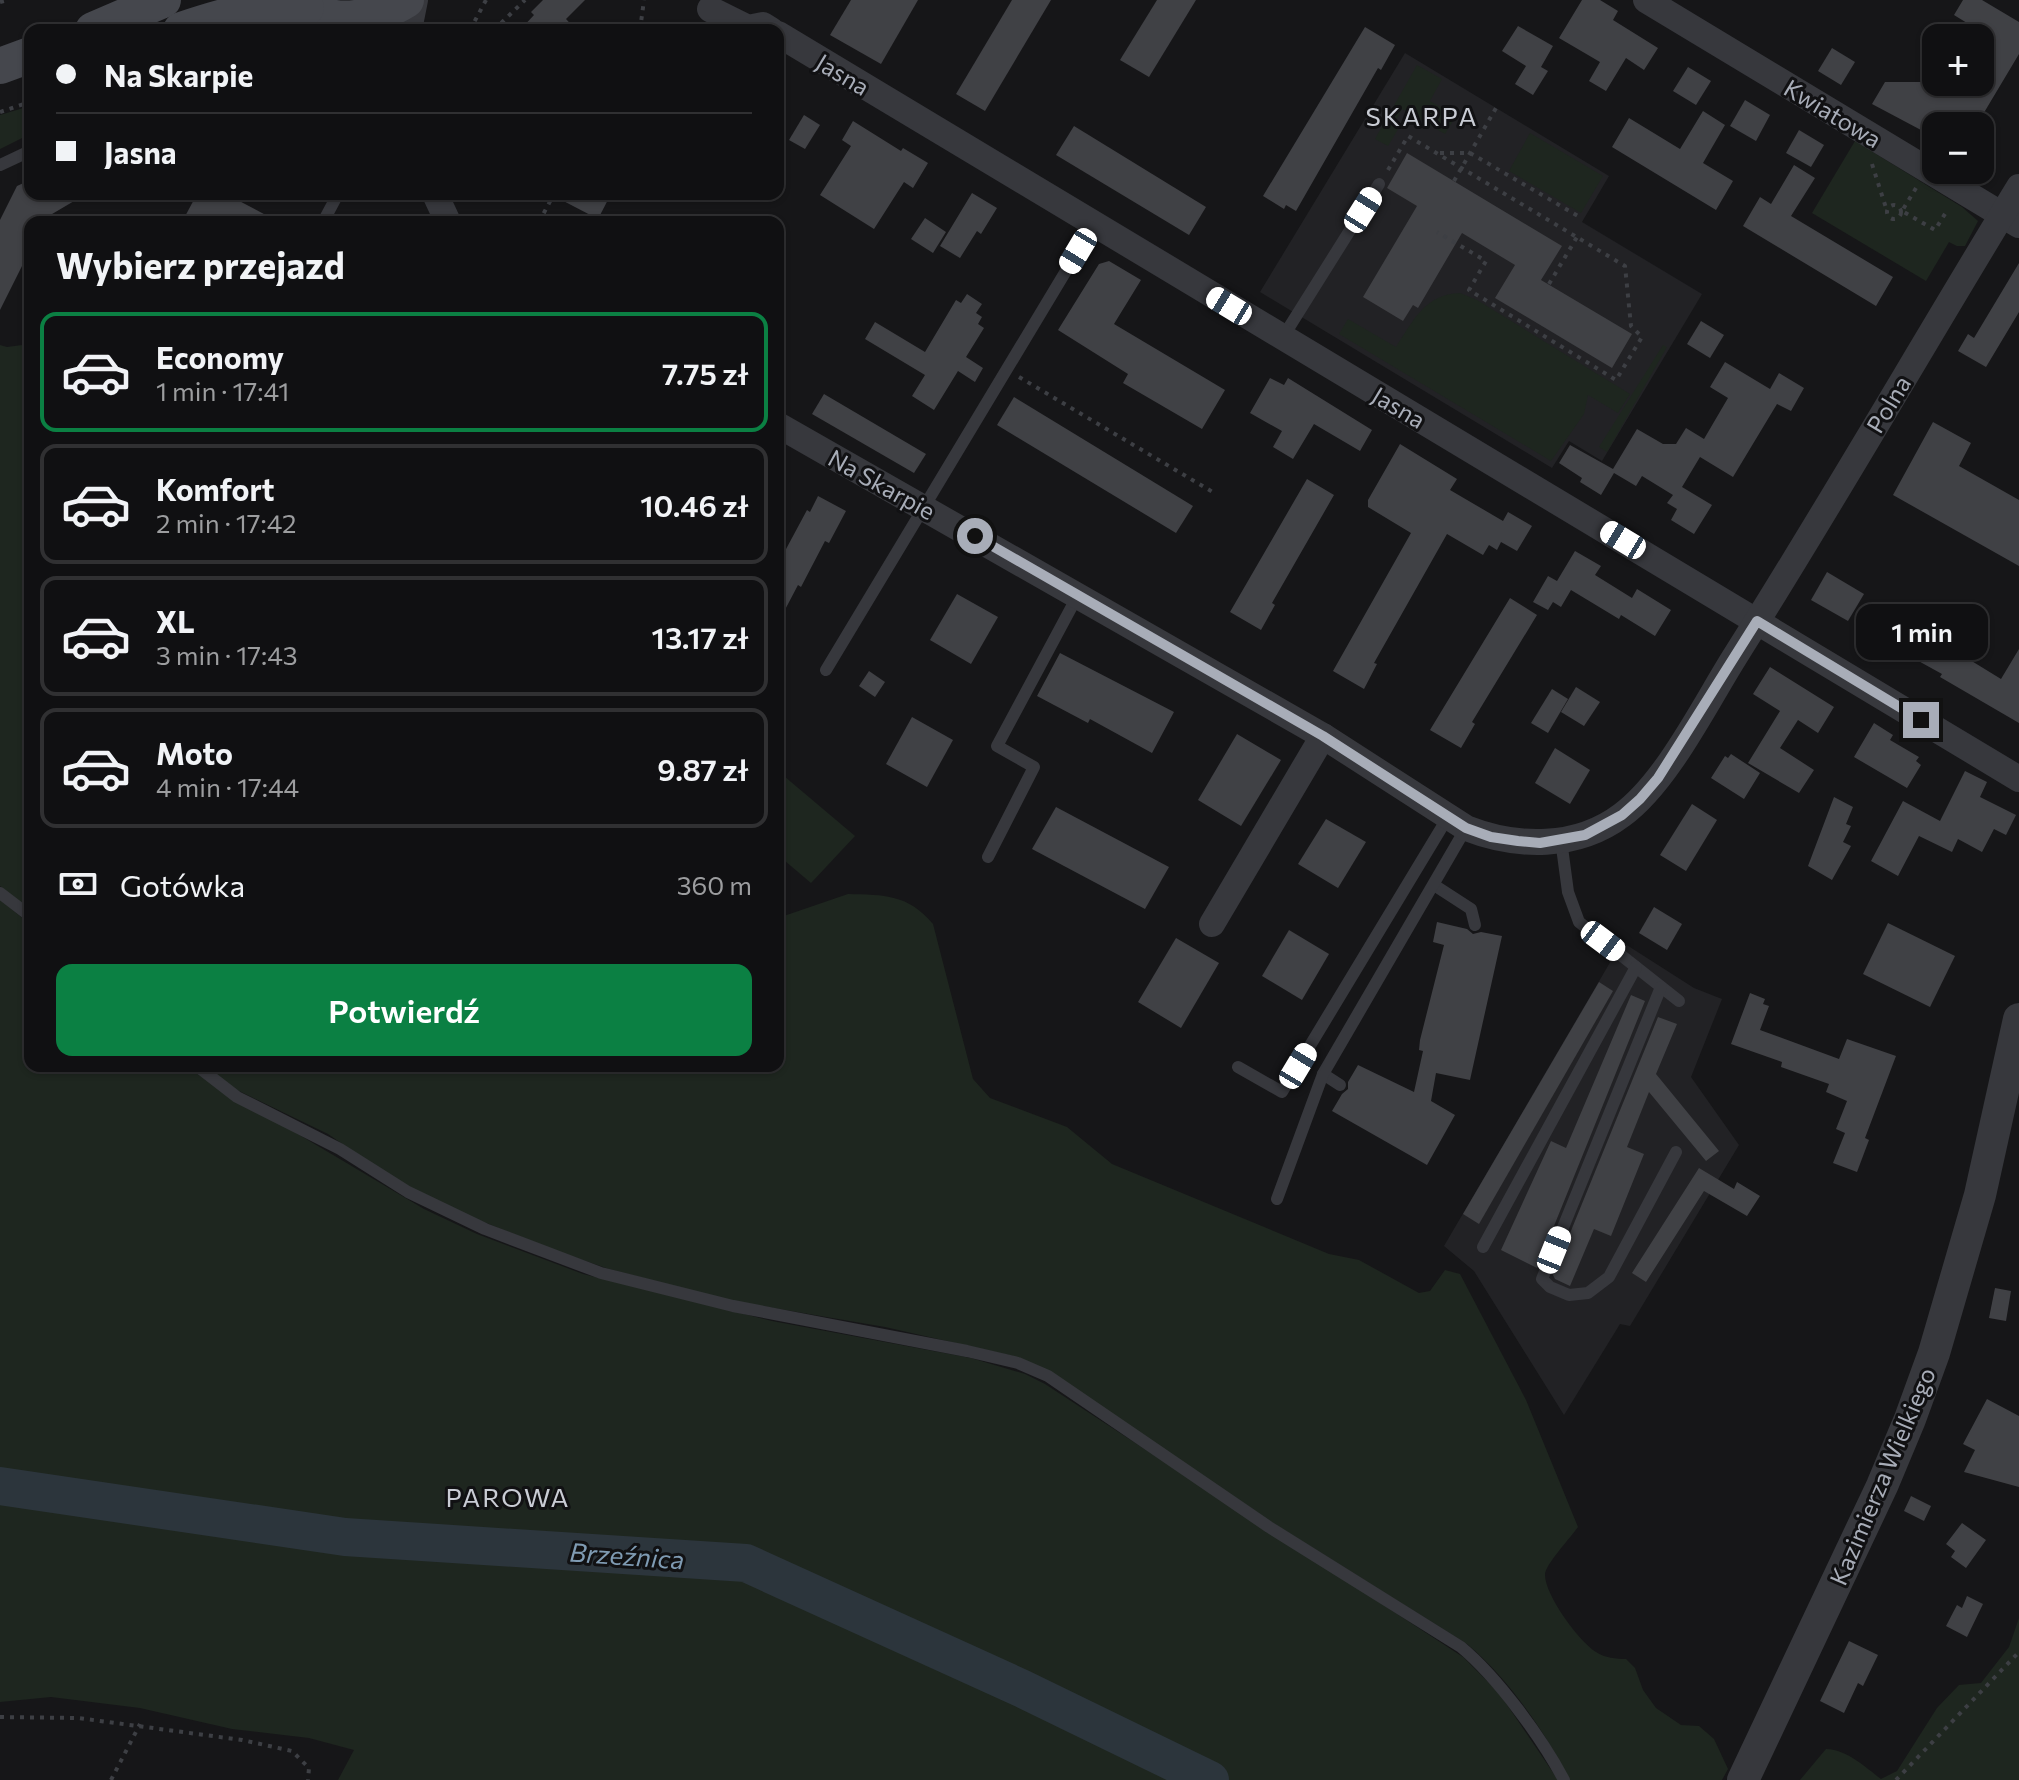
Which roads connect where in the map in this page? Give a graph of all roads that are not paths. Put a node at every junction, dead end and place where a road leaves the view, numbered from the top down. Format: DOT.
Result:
graph roads {
  1 [pos="163,0"];
  2 [pos="406,0"];
  3 [pos="415,0"];
  4 [pos="1646,0"];
  5 [pos="710,9"];
  6 [pos="315,14"];
  7 [pos="107,24"];
  8 [pos="201,24"];
  9 [pos="410,24"];
  10 [pos="740,24"];
  11 [pos="784,38"];
  12 [pos="24,57"];
  13 [pos="0,66"];
  14 [pos="24,82"];
  15 [pos="0,90"];
  16 [pos="24,154"];
  17 [pos="0,165"];
  18 [pos="1379,184"];
  19 [pos="2019,187"];
  20 [pos="2010,220"];
  21 [pos="1093,226"];
  22 [pos="1283,338"];
  23 [pos="784,428"];
  24 [pos="924,506"];
  25 [pos="1078,595"];
  26 [pos="1757,621"];
  27 [pos="826,670"];
  28 [pos="1323,736"];
  29 [pos="2019,779"];
  30 [pos="1457,822"];
  31 [pos="1561,840"];
  32 [pos="988,857"];
  33 [pos="1434,885"];
  34 [pos="0,893"];
  35 [pos="24,911"];
  36 [pos="1212,924"];
  37 [pos="1475,925"];
  38 [pos="1636,967"];
  39 [pos="1661,987"];
  40 [pos="1679,1001"];
  41 [pos="2019,1019"];
  42 [pos="1238,1067"];
  43 [pos="205,1072"];
  44 [pos="1323,1074"];
  45 [pos="1340,1085"];
  46 [pos="1676,1152"];
  47 [pos="1277,1199"];
  48 [pos="1483,1247"];
  49 [pos="1564,1780"];
  50 [pos="1743,1780"];
  1 -- 7 [label="main road"];
  2 -- 6 [label="main road"];
  3 -- 9 [label="street"];
  4 -- 20 [label="street, Kwiatowa"];
  5 -- 10 [label="street"];
  6 -- 8 [label="main road"];
  11 -- 21 [label="street, Jasna"];
  12 -- 13 [label="main road"];
  14 -- 15 [label="main road"];
  16 -- 17 [label="lane"];
  18 -- 22 [label="lane"];
  19 -- 20 [label="street, Polna"];
  20 -- 26 [label="street, Polna"];
  21 -- 22 [label="street, Jasna"];
  21 -- 24 [label="lane"];
  22 -- 26 [label="street, Jasna"];
  23 -- 24 [label="street, Na Skarpie"];
  24 -- 25 [label="street, Na Skarpie"];
  24 -- 27 [label="lane"];
  25 -- 28 [label="street, Na Skarpie"];
  25 -- 32 [label="lane"];
  26 -- 29 [label="street, Jasna"];
  26 -- 31 [label="street, Na Skarpie"];
  28 -- 30 [label="street, Na Skarpie"];
  28 -- 36 [label="street"];
  30 -- 31 [label="street, Na Skarpie"];
  30 -- 33 [label="lane"];
  30 -- 42 [label="lane"];
  31 -- 38 [label="lane"];
  33 -- 37 [label="lane"];
  33 -- 44 [label="lane"];
  34 -- 35 [label="lane"];
  38 -- 39 [label="lane"];
  38 -- 48 [label="lane"];
  39 -- 40 [label="lane"];
  39 -- 46 [label="lane"];
  41 -- 50 [label="street, Kazimierza Wielkiego"];
  43 -- 49 [label="lane"];
  44 -- 45 [label="lane"];
  44 -- 47 [label="lane"];
}
